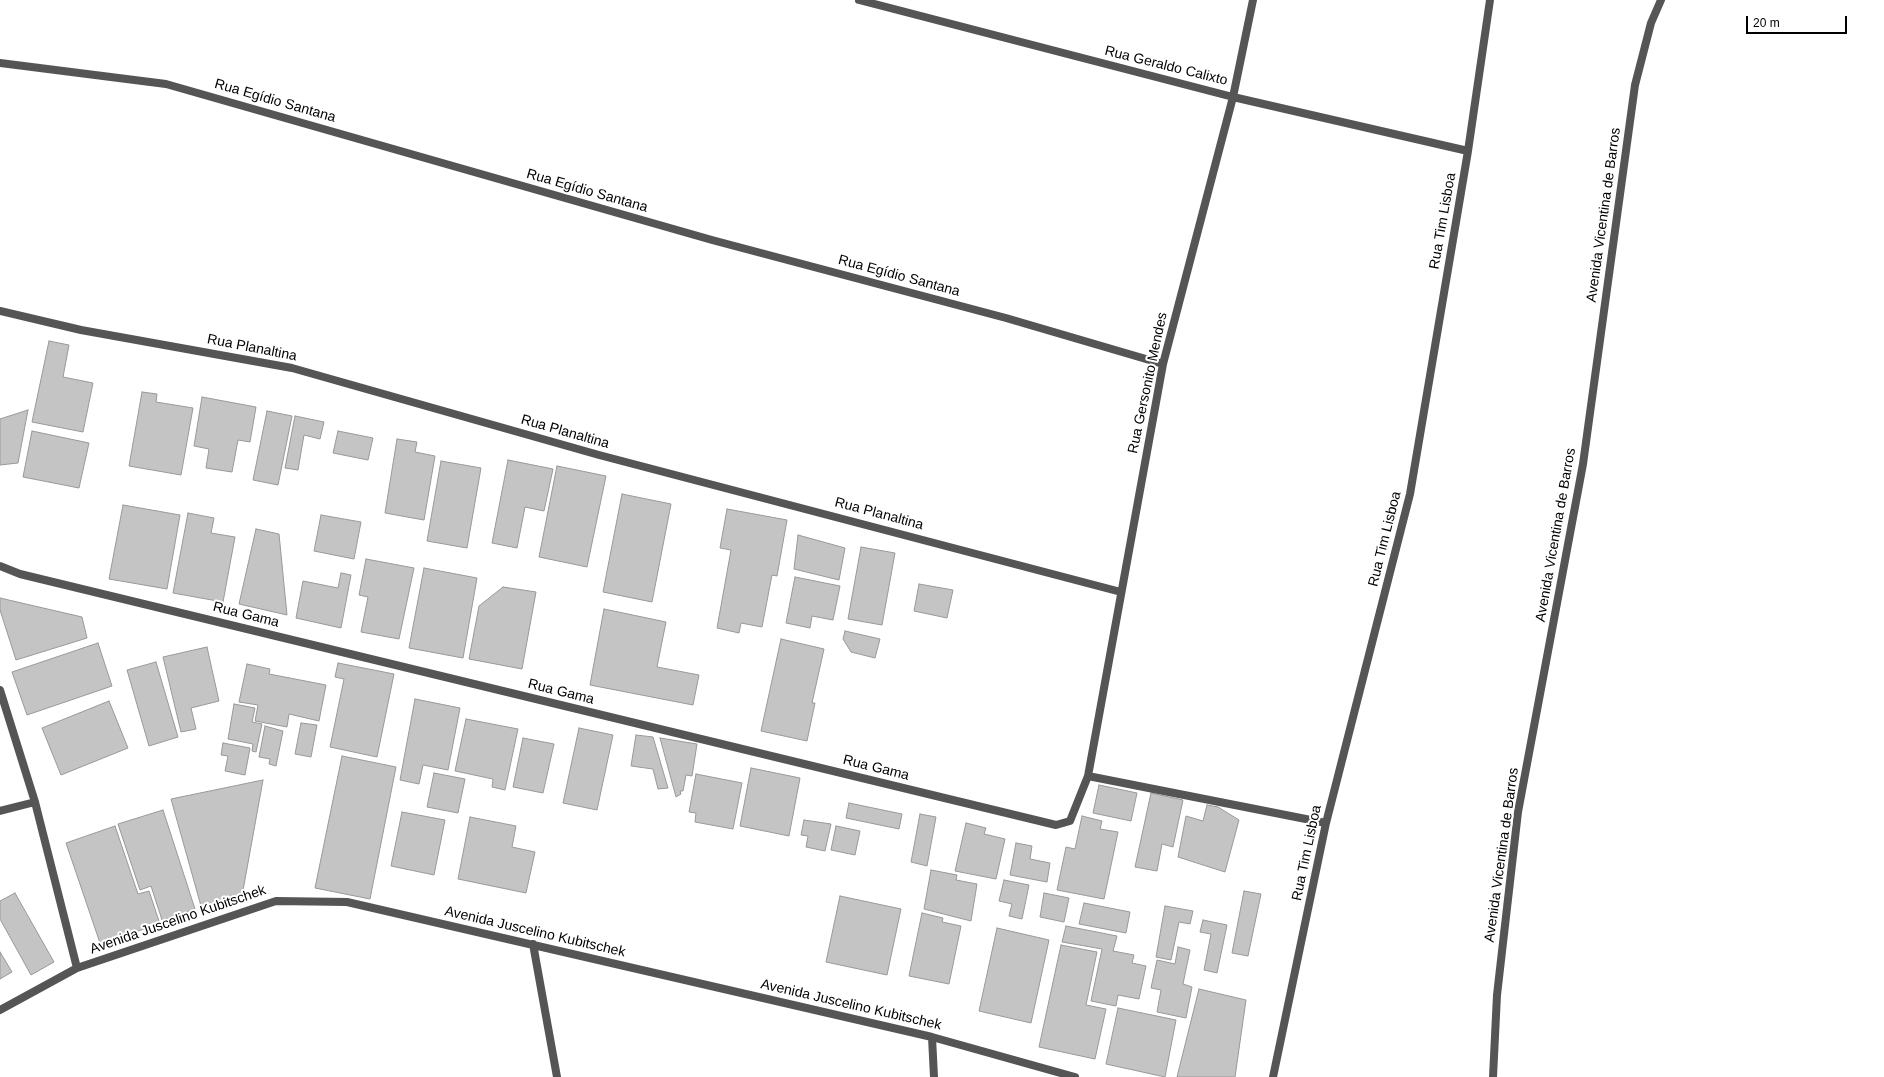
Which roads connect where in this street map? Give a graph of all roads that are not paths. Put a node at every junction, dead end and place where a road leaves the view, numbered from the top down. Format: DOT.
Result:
graph roads {
  1 [pos="859,0"];
  2 [pos="1253,0"];
  3 [pos="1490,0"];
  4 [pos="1661,0"];
  5 [pos="0,63"];
  6 [pos="1233,97"];
  7 [pos="1468,151"];
  8 [pos="0,311"];
  9 [pos="1163,364"];
  10 [pos="0,566"];
  11 [pos="1121,592"];
  12 [pos="0,690"];
  13 [pos="1088,776"];
  14 [pos="35,802"];
  15 [pos="0,812"];
  16 [pos="1326,823"];
  17 [pos="533,944"];
  18 [pos="77,968"];
  19 [pos="0,1010"];
  20 [pos="932,1037"];
  21 [pos="557,1077"];
  22 [pos="934,1077"];
  23 [pos="1075,1077"];
  24 [pos="1273,1077"];
  25 [pos="1493,1077"];
  1 -- 6 [label="street, Rua Geraldo Calixto"];
  2 -- 6 [label="street, Rua Gersonito Mendes"];
  3 -- 7 [label="street, Rua Tim Lisboa"];
  4 -- 25 [label="street, Avenida Vicentina de Barros"];
  5 -- 9 [label="street, Rua Egídio Santana"];
  6 -- 7 [label="street, Rua Geraldo Calixto"];
  6 -- 9 [label="street, Rua Gersonito Mendes"];
  7 -- 16 [label="street, Rua Tim Lisboa"];
  8 -- 11 [label="street, Rua Planaltina"];
  9 -- 11 [label="street, Rua Gersonito Mendes"];
  10 -- 13 [label="street, Rua Gama"];
  11 -- 13 [label="street, Rua Gersonito Mendes"];
  12 -- 14 [label="street"];
  13 -- 16 [label="street"];
  14 -- 15 [label="street"];
  14 -- 18 [label="street"];
  16 -- 24 [label="street, Rua Tim Lisboa"];
  17 -- 18 [label="street, Avenida Juscelino Kubitschek"];
  17 -- 20 [label="street, Avenida Juscelino Kubitschek"];
  17 -- 21 [label="street"];
  18 -- 19 [label="street, Avenida Juscelino Kubitschek"];
  20 -- 22 [label="street"];
  20 -- 23 [label="street, Avenida Juscelino Kubitschek"];
}
